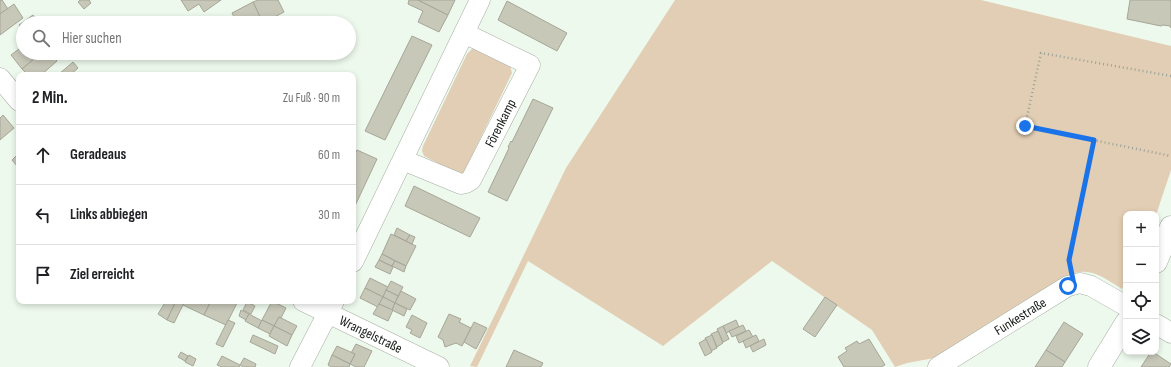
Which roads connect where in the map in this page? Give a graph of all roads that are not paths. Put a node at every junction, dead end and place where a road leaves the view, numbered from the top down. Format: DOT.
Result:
graph roads {
  1 [pos="480,0"];
  2 [pos="464,33"];
  3 [pos="0,78"];
  4 [pos="16,97"];
  5 [pos="403,160"];
  6 [pos="1171,227"];
  7 [pos="1159,255"];
  8 [pos="356,256"];
  9 [pos="317,304"];
  10 [pos="1123,304"];
  11 [pos="331,307"];
  12 [pos="1159,326"];
  13 [pos="1123,328"];
  14 [pos="1171,333"];
  15 [pos="300,367"];
  16 [pos="439,367"];
  17 [pos="938,367"];
  18 [pos="1099,367"];
  1 -- 2 [label="street"];
  2 -- 5 [label="street"];
  2 -- 5 [label="street, Förenkamp"];
  3 -- 4 [label="street"];
  5 -- 8 [label="street"];
  6 -- 7 [label="main road"];
  9 -- 11 [label="street, Wrangelstraße"];
  10 -- 17 [label="street, Funkestraße"];
  11 -- 15 [label="street"];
  11 -- 16 [label="street, Wrangelstraße"];
  12 -- 14 [label="street"];
  13 -- 18 [label="main road"];
}
